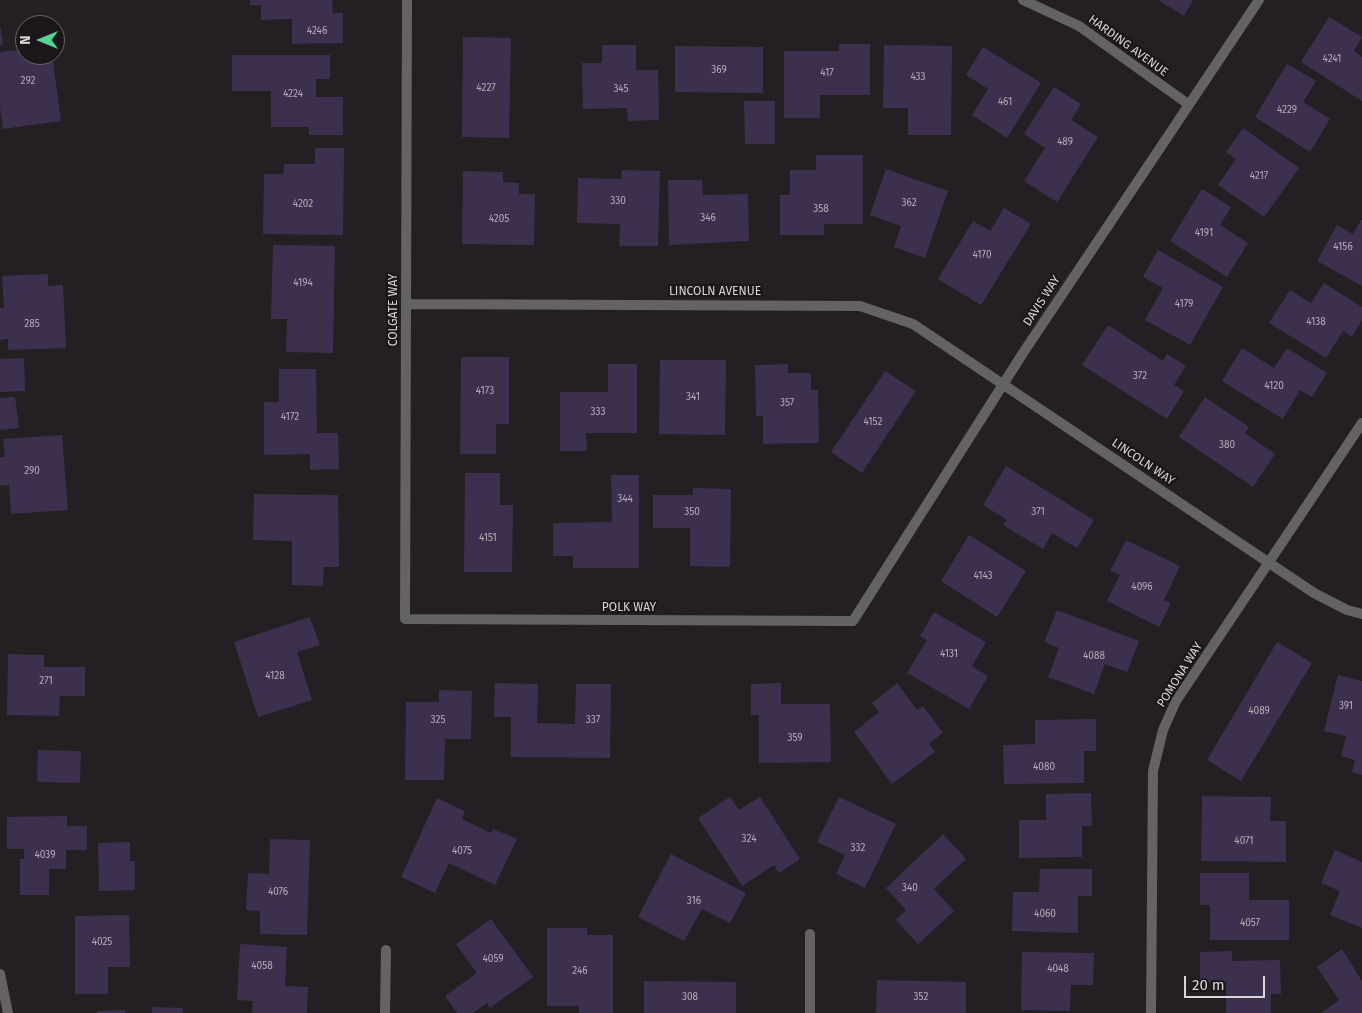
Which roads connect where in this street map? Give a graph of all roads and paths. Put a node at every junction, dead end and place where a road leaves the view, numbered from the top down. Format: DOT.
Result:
graph roads {
  1 [pos="408,0"];
  2 [pos="1024,0"];
  3 [pos="1259,0"];
  4 [pos="1188,104"];
  5 [pos="407,304"];
  6 [pos="1003,384"];
  7 [pos="1362,422"];
  8 [pos="1268,561"];
  9 [pos="1362,614"];
  10 [pos="405,619"];
  11 [pos="853,621"];
  12 [pos="810,934"];
  13 [pos="386,950"];
  14 [pos="0,974"];
  15 [pos="8,1013"];
  16 [pos="385,1013"];
  17 [pos="810,1013"];
  18 [pos="1151,1013"];
  1 -- 5 [label="street, COLGATE WAY"];
  2 -- 4 [label="street, HARDING AVENUE"];
  3 -- 4 [label="street, DAVIS WAY"];
  4 -- 6 [label="street, DAVIS WAY"];
  5 -- 6 [label="street, LINCOLN AVENUE"];
  5 -- 10 [label="street, COLGATE WAY"];
  6 -- 8 [label="street, LINCOLN WAY"];
  6 -- 11 [label="street, DAVIS WAY"];
  7 -- 8 [label="street, POMONA WAY"];
  8 -- 9 [label="street"];
  8 -- 18 [label="street, POMONA WAY"];
  10 -- 11 [label="street, POLK WAY"];
  12 -- 17 [label="street"];
  13 -- 16 [label="street"];
  14 -- 15 [label="street"];
}
